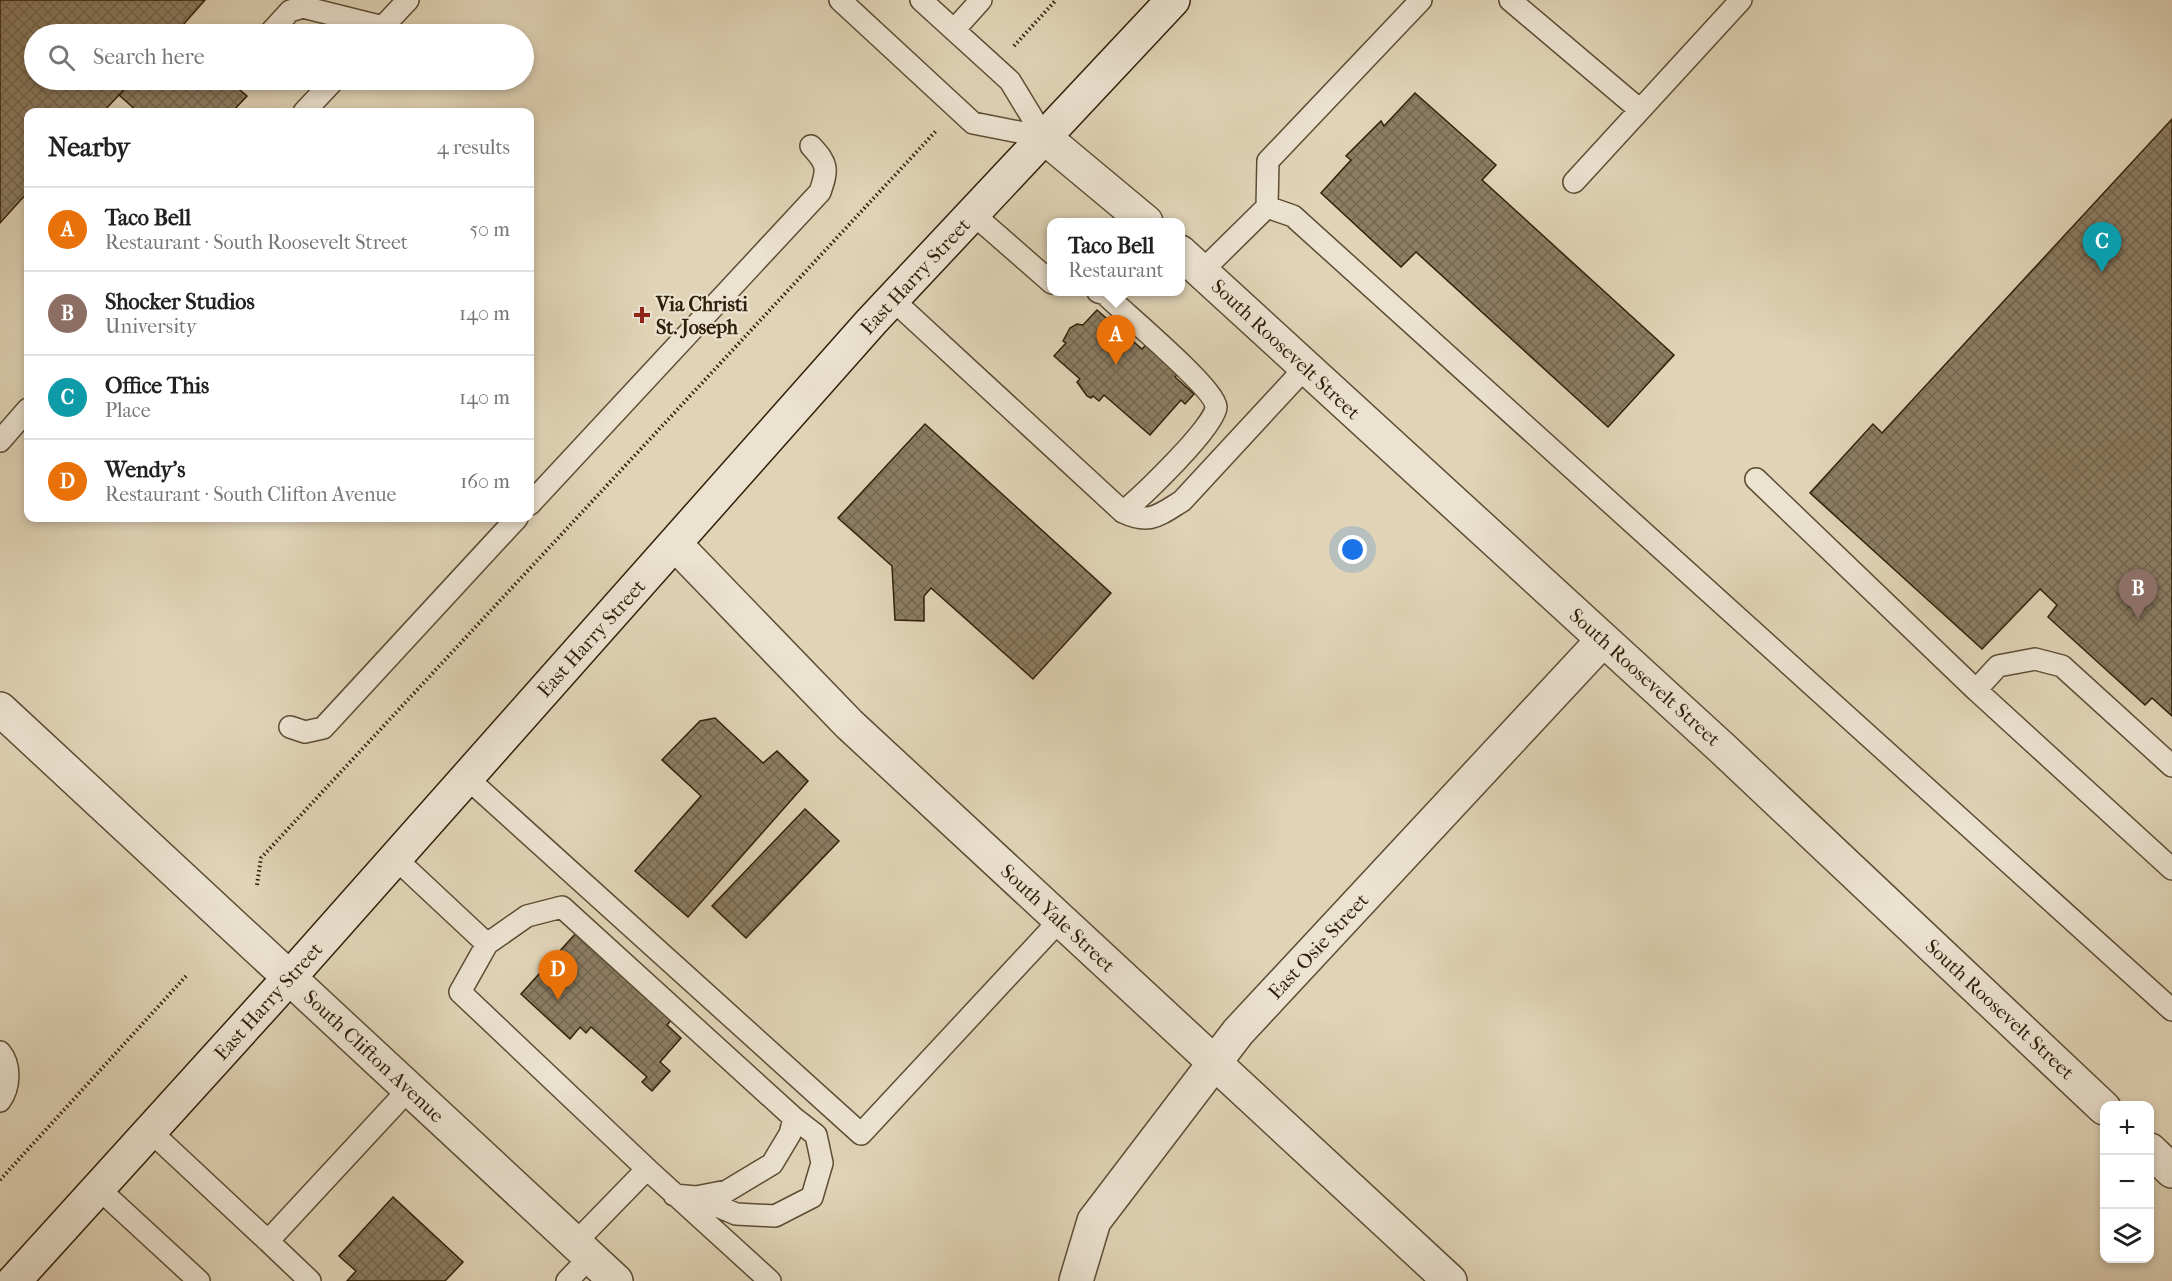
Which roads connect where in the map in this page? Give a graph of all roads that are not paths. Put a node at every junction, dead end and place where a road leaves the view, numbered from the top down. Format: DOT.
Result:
graph roads {
  1 [pos="408,0"];
  2 [pos="840,0"];
  3 [pos="921,0"];
  4 [pos="981,0"];
  5 [pos="1173,0"];
  6 [pos="1421,0"];
  7 [pos="1510,0"];
  8 [pos="1741,0"];
  9 [pos="278,24"];
  10 [pos="357,24"];
  11 [pos="386,24"];
  12 [pos="954,30"];
  13 [pos="325,90"];
  14 [pos="308,108"];
  15 [pos="1640,110"];
  16 [pos="1044,137"];
  17 [pos="811,146"];
  18 [pos="1574,182"];
  19 [pos="1267,207"];
  20 [pos="973,213"];
  21 [pos="1141,218"];
  22 [pos="1191,262"];
  23 [pos="1047,279"];
  24 [pos="1107,296"];
  25 [pos="892,299"];
  26 [pos="1306,367"];
  27 [pos="24,414"];
  28 [pos="0,441"];
  29 [pos="1756,479"];
  30 [pos="534,500"];
  31 [pos="1123,512"];
  32 [pos="513,522"];
  33 [pos="676,544"];
  34 [pos="1603,640"];
  35 [pos="1976,690"];
  36 [pos="2,714"];
  37 [pos="290,727"];
  38 [pos="2172,766"];
  39 [pos="467,778"];
  40 [pos="395,858"];
  41 [pos="2172,869"];
  42 [pos="1060,920"];
  43 [pos="487,944"];
  44 [pos="289,978"];
  45 [pos="2172,1010"];
  46 [pos="0,1052"];
  47 [pos="1214,1064"];
  48 [pos="409,1089"];
  49 [pos="0,1101"];
  50 [pos="2100,1104"];
  51 [pos="794,1118"];
  52 [pos="150,1131"];
  53 [pos="2154,1154"];
  54 [pos="647,1170"];
  55 [pos="2172,1171"];
  56 [pos="98,1188"];
  57 [pos="674,1195"];
  58 [pos="696,1197"];
  59 [pos="268,1241"];
  60 [pos="583,1250"];
  61 [pos="14,1281"];
  62 [pos="199,1281"];
  63 [pos="310,1281"];
  64 [pos="567,1281"];
  65 [pos="616,1281"];
  66 [pos="770,1281"];
  67 [pos="1076,1281"];
  68 [pos="1450,1281"];
  1 -- 11 [label="lane"];
  2 -- 16 [label="lane"];
  3 -- 12 [label="lane"];
  4 -- 12 [label="lane"];
  5 -- 16 [label="street, East Harry Street"];
  6 -- 19 [label="lane"];
  7 -- 15 [label="lane"];
  8 -- 15 [label="lane"];
  9 -- 10 [label="lane"];
  12 -- 16 [label="lane"];
  13 -- 14 [label="lane"];
  15 -- 18 [label="lane"];
  16 -- 20 [label="street, East Harry Street"];
  16 -- 21 [label="street"];
  17 -- 30 [label="lane"];
  19 -- 22 [label="lane"];
  19 -- 45 [label="lane"];
  20 -- 23 [label="lane"];
  20 -- 25 [label="street, East Harry Street"];
  22 -- 26 [label="street, South Roosevelt Street"];
  24 -- 31 [label="lane"];
  25 -- 31 [label="lane"];
  25 -- 33 [label="street, East Harry Street"];
  26 -- 31 [label="lane"];
  26 -- 34 [label="street, South Roosevelt Street"];
  27 -- 28 [label="lane"];
  29 -- 35 [label="lane"];
  32 -- 37 [label="lane"];
  33 -- 39 [label="street, East Harry Street"];
  33 -- 42 [label="street, South Yale Street"];
  34 -- 47 [label="street, East Osie Street"];
  34 -- 50 [label="street, South Roosevelt Street"];
  35 -- 38 [label="lane"];
  35 -- 41 [label="lane"];
  36 -- 44 [label="street, South Clifton Avenue"];
  39 -- 40 [label="street, East Harry Street"];
  39 -- 42 [label="lane"];
  40 -- 43 [label="lane"];
  40 -- 44 [label="street, East Harry Street"];
  42 -- 47 [label="street, South Yale Street"];
  43 -- 51 [label="lane"];
  43 -- 54 [label="lane"];
  44 -- 48 [label="street, South Clifton Avenue"];
  44 -- 52 [label="street, East Harry Street"];
  46 -- 49 [label="lane"];
  47 -- 67 [label="street, East Osie Street"];
  47 -- 68 [label="street, South Yale Street"];
  48 -- 59 [label="lane"];
  48 -- 60 [label="street, South Clifton Avenue"];
  51 -- 58 [label="lane"];
  51 -- 58 [label="lane"];
  52 -- 56 [label="street, East Harry Street"];
  52 -- 59 [label="lane"];
  53 -- 55 [label="street"];
  54 -- 57 [label="lane"];
  54 -- 60 [label="lane"];
  56 -- 61 [label="street, East Harry Street"];
  56 -- 62 [label="lane"];
  57 -- 58 [label="lane"];
  57 -- 66 [label="lane"];
  59 -- 63 [label="lane"];
  60 -- 64 [label="lane"];
  60 -- 65 [label="street, South Clifton Avenue"];
}
